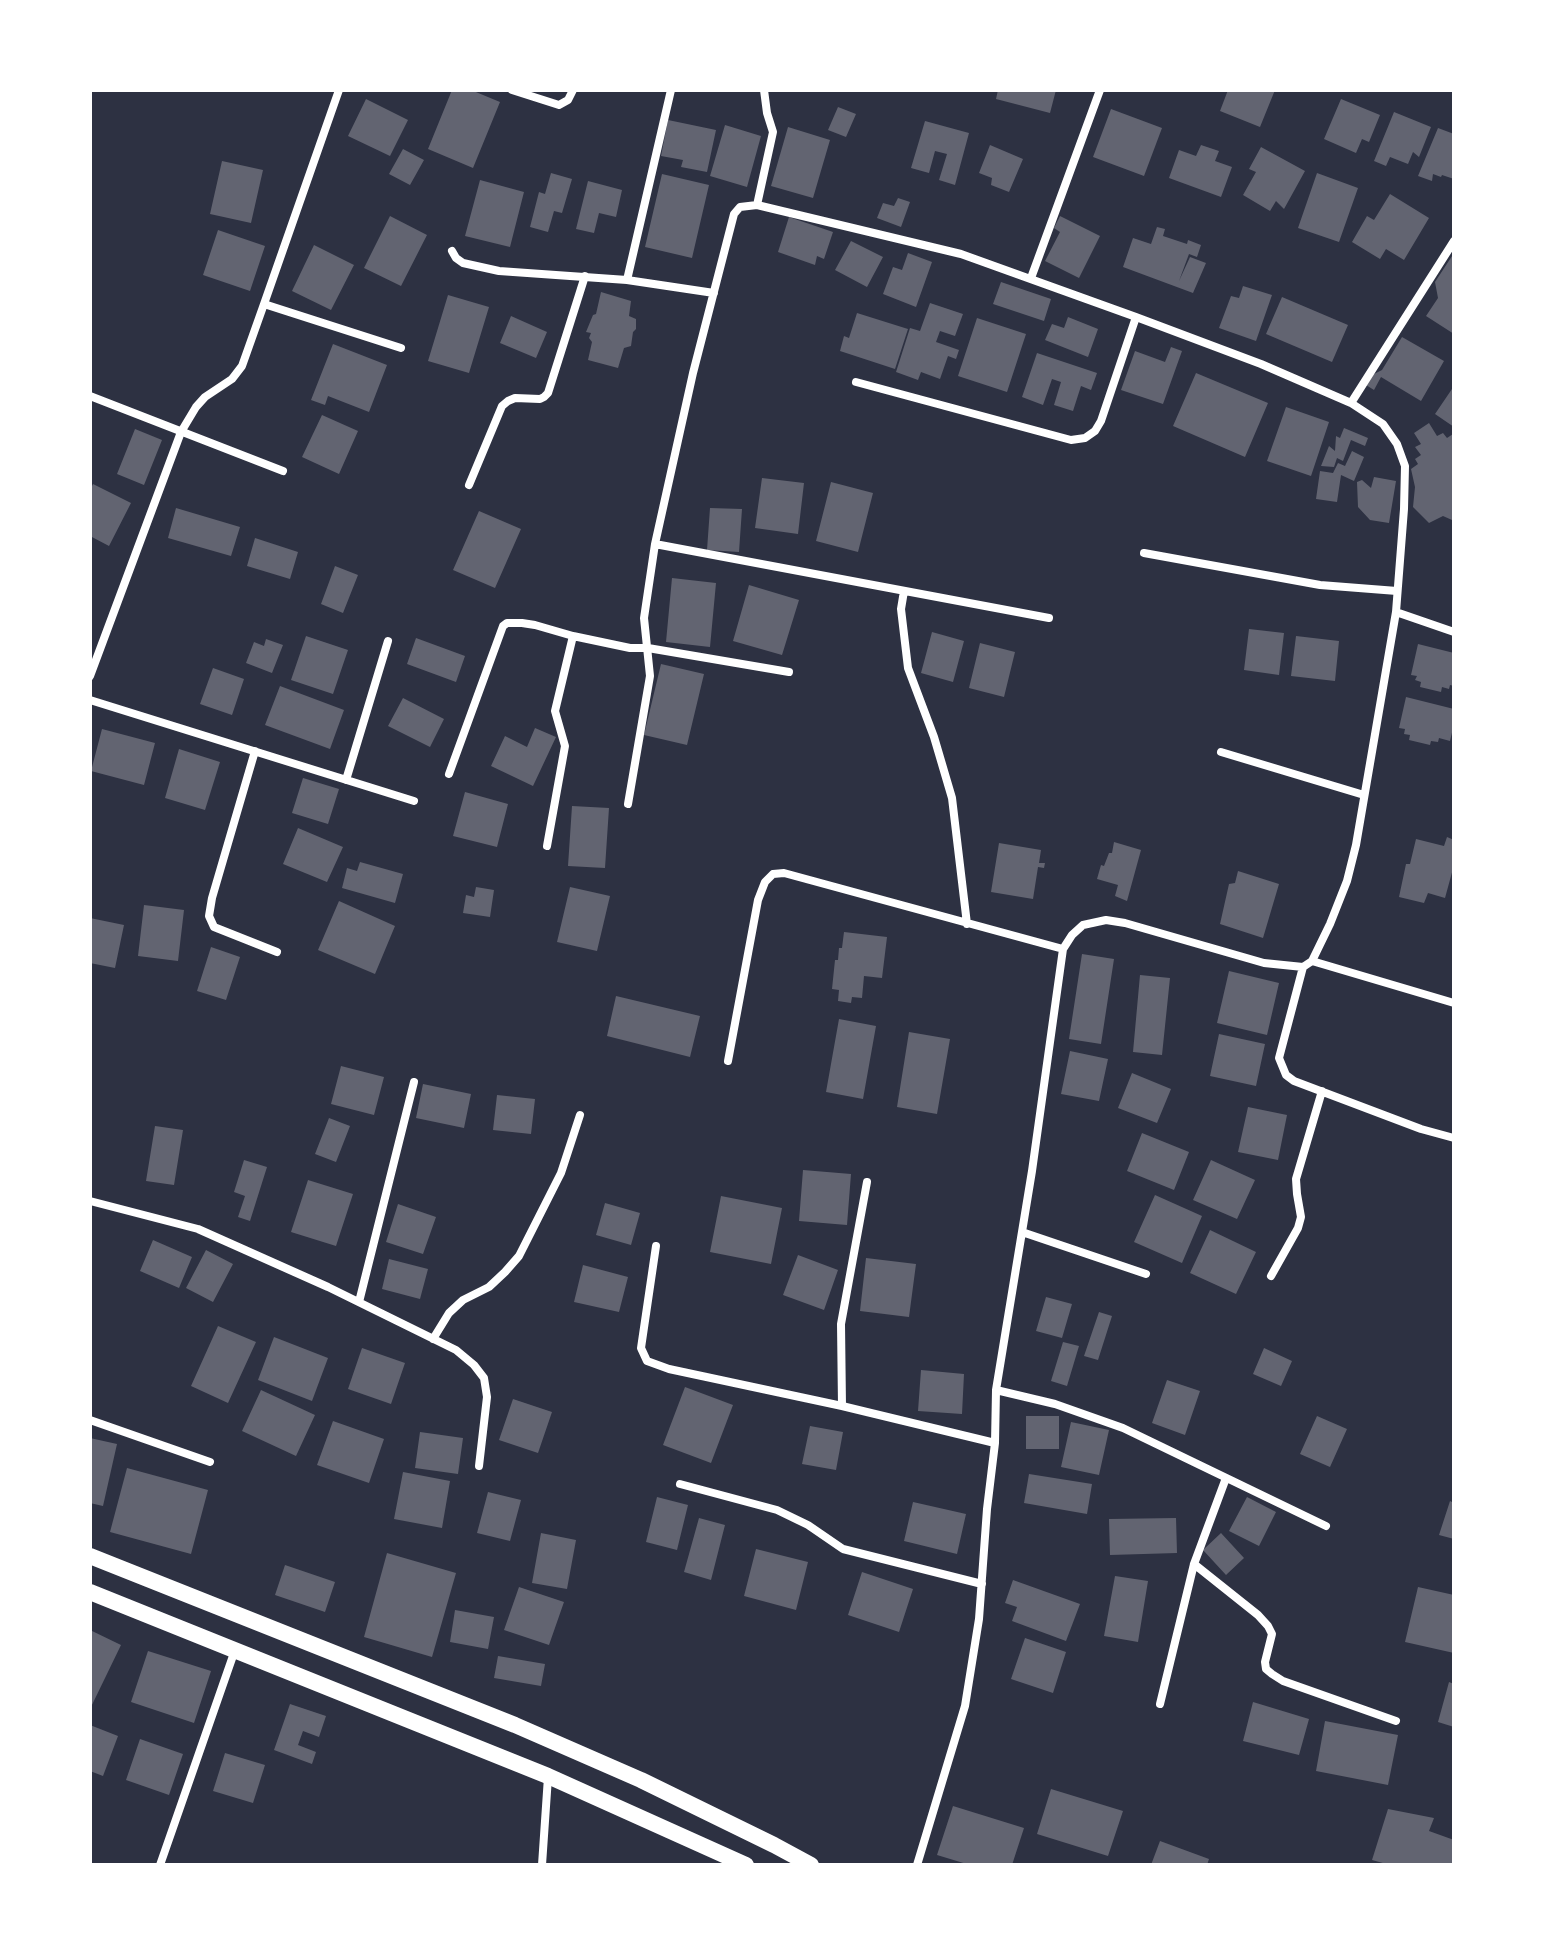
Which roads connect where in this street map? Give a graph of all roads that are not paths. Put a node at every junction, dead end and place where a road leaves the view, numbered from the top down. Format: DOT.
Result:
graph roads {
  1 [pos="339,90"];
  2 [pos="512,90"];
  3 [pos="573,90"];
  4 [pos="671,90"];
  5 [pos="764,90"];
  6 [pos="1100,90"];
  7 [pos="757,205"];
  8 [pos="1454,241"];
  9 [pos="452,251"];
  10 [pos="585,276"];
  11 [pos="1031,278"];
  12 [pos="627,280"];
  13 [pos="714,293"];
  14 [pos="264,304"];
  15 [pos="1136,317"];
  16 [pos="401,348"];
  17 [pos="856,382"];
  18 [pos="90,396"];
  19 [pos="1351,403"];
  20 [pos="181,432"];
  21 [pos="283,471"];
  22 [pos="469,485"];
  23 [pos="655,544"];
  24 [pos="1144,553"];
  25 [pos="904,591"];
  26 [pos="1397,591"];
  27 [pos="1396,612"];
  28 [pos="1049,618"];
  29 [pos="1454,632"];
  30 [pos="573,636"];
  31 [pos="388,641"];
  32 [pos="648,648"];
  33 [pos="789,672"];
  34 [pos="90,676"];
  35 [pos="90,700"];
  36 [pos="255,751"];
  37 [pos="1221,752"];
  38 [pos="449,774"];
  39 [pos="346,780"];
  40 [pos="1364,795"];
  41 [pos="414,801"];
  42 [pos="628,804"];
  43 [pos="547,846"];
  44 [pos="967,924"];
  45 [pos="1063,949"];
  46 [pos="277,952"];
  47 [pos="1312,961"];
  48 [pos="1303,967"];
  49 [pos="1454,1003"];
  50 [pos="728,1061"];
  51 [pos="414,1082"];
  52 [pos="1322,1091"];
  53 [pos="580,1115"];
  54 [pos="1454,1138"];
  55 [pos="867,1182"];
  56 [pos="90,1201"];
  57 [pos="1022,1232"];
  58 [pos="656,1246"];
  59 [pos="1146,1274"];
  60 [pos="1271,1276"];
  61 [pos="359,1302"];
  62 [pos="433,1339"];
  63 [pos="996,1390"];
  64 [pos="842,1406"];
  65 [pos="90,1420"];
  66 [pos="995,1443"];
  67 [pos="210,1462"];
  68 [pos="479,1466"];
  69 [pos="1226,1478"];
  70 [pos="680,1484"];
  71 [pos="1326,1526"];
  72 [pos="90,1556"];
  73 [pos="1194,1564"];
  74 [pos="982,1584"];
  75 [pos="90,1592"];
  76 [pos="235,1649"];
  77 [pos="1160,1704"];
  78 [pos="1396,1721"];
  79 [pos="548,1776"];
  80 [pos="160,1865"];
  81 [pos="542,1865"];
  82 [pos="746,1865"];
  83 [pos="811,1865"];
  84 [pos="917,1865"];
  1 -- 14 [label="street"];
  2 -- 3 [label="street"];
  4 -- 12 [label="street"];
  5 -- 7 [label="street"];
  6 -- 11 [label="street"];
  7 -- 11 [label="street"];
  7 -- 13 [label="street"];
  8 -- 19 [label="street"];
  9 -- 10 [label="street"];
  10 -- 12 [label="street"];
  10 -- 22 [label="street"];
  11 -- 15 [label="street"];
  12 -- 13 [label="street"];
  13 -- 23 [label="street"];
  14 -- 16 [label="street"];
  14 -- 20 [label="street"];
  15 -- 17 [label="street"];
  15 -- 19 [label="street"];
  18 -- 20 [label="street"];
  19 -- 26 [label="street"];
  20 -- 21 [label="street"];
  20 -- 34 [label="street"];
  23 -- 25 [label="street"];
  23 -- 32 [label="street"];
  24 -- 26 [label="street"];
  25 -- 28 [label="street"];
  25 -- 44 [label="street"];
  26 -- 27 [label="street"];
  27 -- 29 [label="street"];
  27 -- 40 [label="street"];
  30 -- 32 [label="street"];
  30 -- 38 [label="street"];
  30 -- 43 [label="street"];
  31 -- 39 [label="street"];
  32 -- 33 [label="street"];
  32 -- 42 [label="street"];
  35 -- 36 [label="street"];
  36 -- 39 [label="street"];
  36 -- 46 [label="street"];
  37 -- 40 [label="street"];
  39 -- 41 [label="street"];
  40 -- 47 [label="street"];
  44 -- 45 [label="street"];
  44 -- 50 [label="street"];
  45 -- 48 [label="street"];
  45 -- 57 [label="street"];
  47 -- 48 [label="street"];
  47 -- 49 [label="street"];
  48 -- 52 [label="street"];
  51 -- 61 [label="street"];
  52 -- 54 [label="street"];
  52 -- 60 [label="street"];
  53 -- 62 [label="street"];
  55 -- 64 [label="street"];
  56 -- 61 [label="street"];
  57 -- 59 [label="street"];
  57 -- 63 [label="street"];
  58 -- 64 [label="street"];
  61 -- 62 [label="street"];
  62 -- 68 [label="street"];
  63 -- 66 [label="street"];
  63 -- 69 [label="street"];
  64 -- 66 [label="street"];
  65 -- 67 [label="street"];
  66 -- 74 [label="street"];
  69 -- 71 [label="street"];
  69 -- 73 [label="street"];
  70 -- 74 [label="street"];
  72 -- 83 [label="main road"];
  73 -- 77 [label="street"];
  73 -- 78 [label="street"];
  74 -- 84 [label="street"];
  75 -- 76 [label="main road"];
  76 -- 79 [label="main road"];
  76 -- 80 [label="street"];
  79 -- 81 [label="street"];
  79 -- 82 [label="main road"];
}
